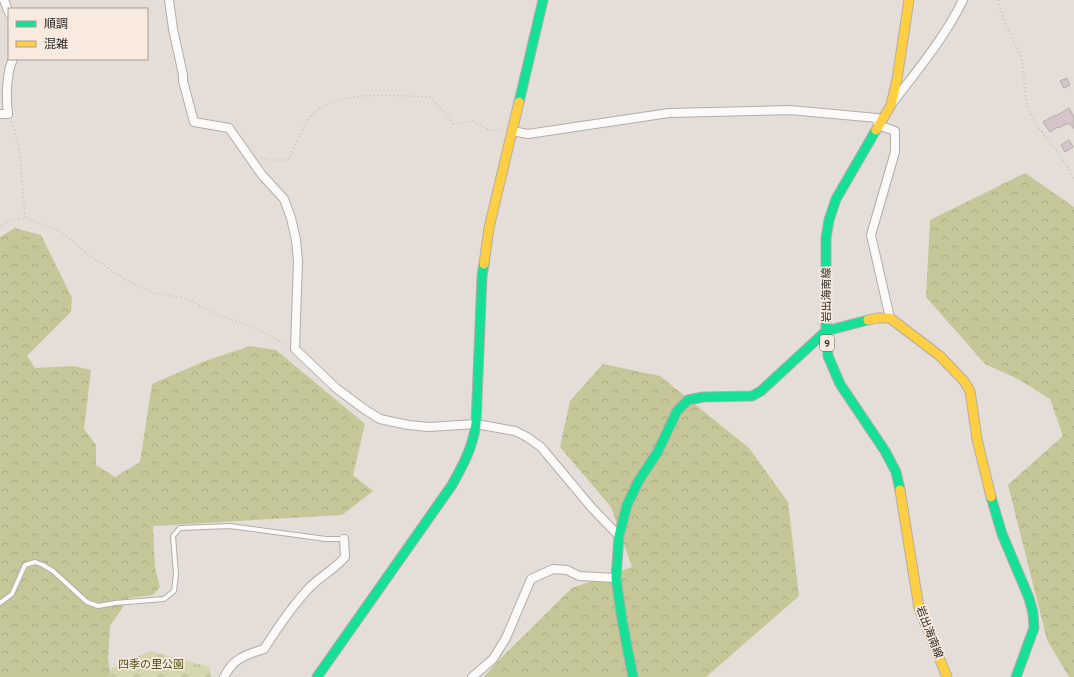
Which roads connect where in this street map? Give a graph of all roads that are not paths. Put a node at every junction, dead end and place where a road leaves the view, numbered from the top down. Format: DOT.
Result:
graph roads {
  1 [pos="4,0"];
  2 [pos="169,0"];
  3 [pos="543,0"];
  4 [pos="909,0"];
  5 [pos="963,0"];
  6 [pos="8,10"];
  7 [pos="12,60"];
  8 [pos="891,104"];
  9 [pos="4,114"];
  10 [pos="878,125"];
  11 [pos="512,131"];
  12 [pos="890,318"];
  13 [pos="826,331"];
  14 [pos="476,424"];
  15 [pos="619,536"];
  16 [pos="344,539"];
  17 [pos="616,578"];
  18 [pos="0,603"];
  19 [pos="224,677"];
  20 [pos="317,677"];
  21 [pos="472,677"];
  22 [pos="633,677"];
  23 [pos="947,677"];
  24 [pos="1016,677"];
  1 -- 6 [label="street"];
  2 -- 14 [label="street"];
  3 -- 11 [label="street"];
  4 -- 8 [label="street, 岩出海南線 / 9"];
  5 -- 8 [label="street"];
  7 -- 9 [label="street"];
  8 -- 10 [label="street, 岩出海南線 / 9"];
  10 -- 11 [label="street"];
  10 -- 12 [label="street"];
  10 -- 13 [label="street, 岩出海南線 / 9"];
  11 -- 14 [label="street"];
  12 -- 13 [label="street"];
  12 -- 24 [label="street"];
  13 -- 15 [label="street"];
  13 -- 23 [label="street, 岩出海南線 / 9"];
  14 -- 15 [label="street"];
  14 -- 20 [label="street"];
  15 -- 17 [label="street"];
  16 -- 18 [label="lane"];
  16 -- 19 [label="street"];
  17 -- 21 [label="street"];
  17 -- 22 [label="street"];
}
